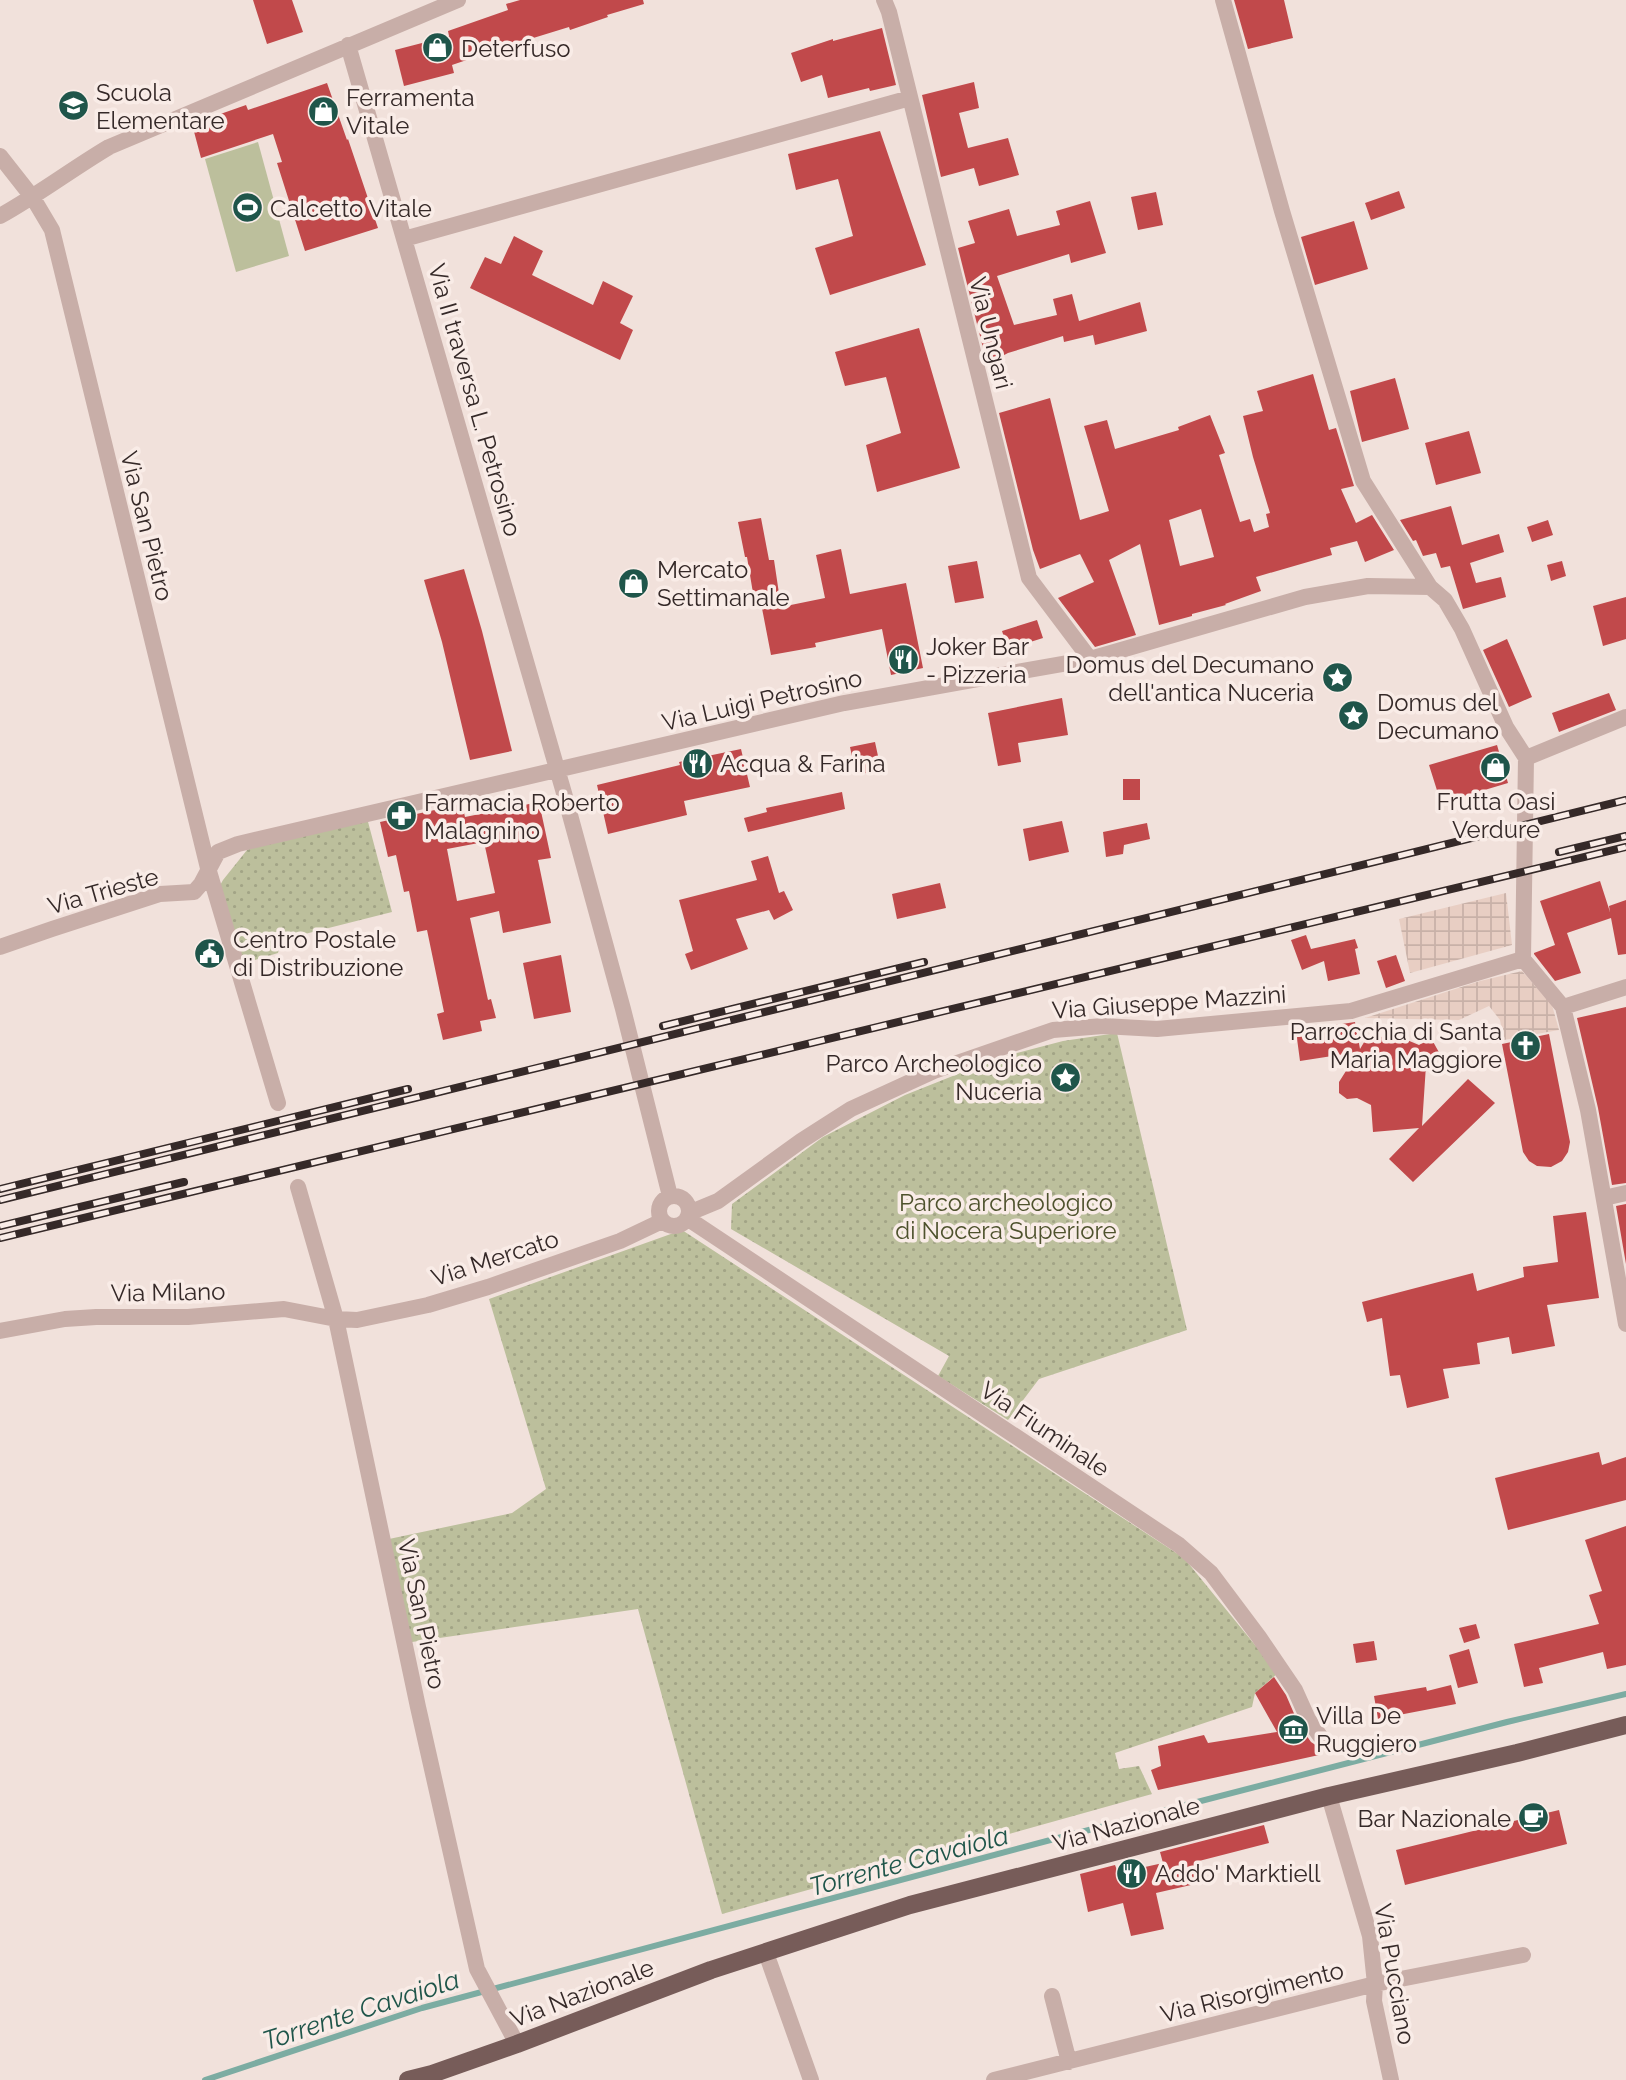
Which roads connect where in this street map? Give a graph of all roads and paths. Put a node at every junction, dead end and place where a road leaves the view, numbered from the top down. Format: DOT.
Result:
graph roads {
  1 [pos="458,0"];
  2 [pos="884,0"];
  3 [pos="1223,0"];
  4 [pos="348,45"];
  5 [pos="910,97"];
  6 [pos="0,156"];
  7 [pos="33,198"];
  8 [pos="0,216"];
  9 [pos="404,239"];
  10 [pos="1430,587"];
  11 [pos="1090,659"];
  12 [pos="1626,717"];
  13 [pos="1526,758"];
  14 [pos="557,769"];
  15 [pos="208,869"];
  16 [pos="0,947"];
  17 [pos="1523,959"];
  18 [pos="1626,987"];
  19 [pos="1563,1007"];
  20 [pos="278,1103"];
  21 [pos="298,1187"];
  22 [pos="1626,1193"];
  23 [pos="670,1196"];
  24 [pos="1604,1198"];
  25 [pos="688,1216"];
  26 [pos="662,1221"];
  27 [pos="337,1319"];
  28 [pos="1626,1324"];
  29 [pos="0,1331"];
  30 [pos="1626,1725"];
  31 [pos="1320,1736"];
  32 [pos="1329,1796"];
  33 [pos="766,1953"];
  34 [pos="1523,1955"];
  35 [pos="1375,1984"];
  36 [pos="1052,1996"];
  37 [pos="517,2044"];
  38 [pos="1069,2062"];
  39 [pos="408,2080"];
  40 [pos="811,2080"];
  41 [pos="994,2080"];
  42 [pos="1391,2080"];
  1 -- 4 [label="street"];
  2 -- 5 [label="street, Via Ungari"];
  3 -- 10 [label="street"];
  4 -- 7 [label="street"];
  4 -- 9 [label="street, Via II traversa L. Petrosino"];
  5 -- 9 [label="street"];
  5 -- 11 [label="street, Via Ungari"];
  6 -- 7 [label="street, Via San Pietro"];
  7 -- 8 [label="street"];
  7 -- 15 [label="street, Via San Pietro"];
  9 -- 14 [label="street, Via II traversa L. Petrosino"];
  10 -- 11 [label="street, Via Luigi Petrosino"];
  10 -- 13 [label="street"];
  11 -- 14 [label="street, Via Luigi Petrosino"];
  12 -- 13 [label="street"];
  13 -- 17 [label="street"];
  14 -- 15 [label="street, Via Luigi Petrosino"];
  14 -- 23 [label="street, Via II traversa L. Petrosino"];
  15 -- 16 [label="street, Via Trieste"];
  15 -- 20 [label="street, Via San Pietro"];
  17 -- 19 [label="street"];
  17 -- 25 [label="street, Via Giuseppe Mazzini"];
  18 -- 19 [label="street"];
  19 -- 24 [label="street"];
  21 -- 27 [label="street, Via San Pietro"];
  22 -- 24 [label="street"];
  23 -- 25 [label="street"];
  23 -- 26 [label="street"];
  24 -- 28 [label="street"];
  25 -- 26 [label="street"];
  25 -- 31 [label="street, Via Fiuminale"];
  26 -- 27 [label="street, Via Mercato"];
  27 -- 29 [label="street, Via Milano"];
  27 -- 37 [label="street, Via San Pietro"];
  30 -- 32 [label="main road, Via Nazionale"];
  32 -- 33 [label="main road, Via Nazionale"];
  32 -- 35 [label="street, Via Pucciano"];
  33 -- 37 [label="main road, Via Nazionale"];
  33 -- 40 [label="street"];
  34 -- 35 [label="street, Via Risorgimento"];
  35 -- 38 [label="street, Via Risorgimento"];
  35 -- 42 [label="street, Via Pucciano"];
  36 -- 38 [label="street"];
  37 -- 39 [label="main road, Via Nazionale"];
  38 -- 41 [label="street, Via Risorgimento"];
}
